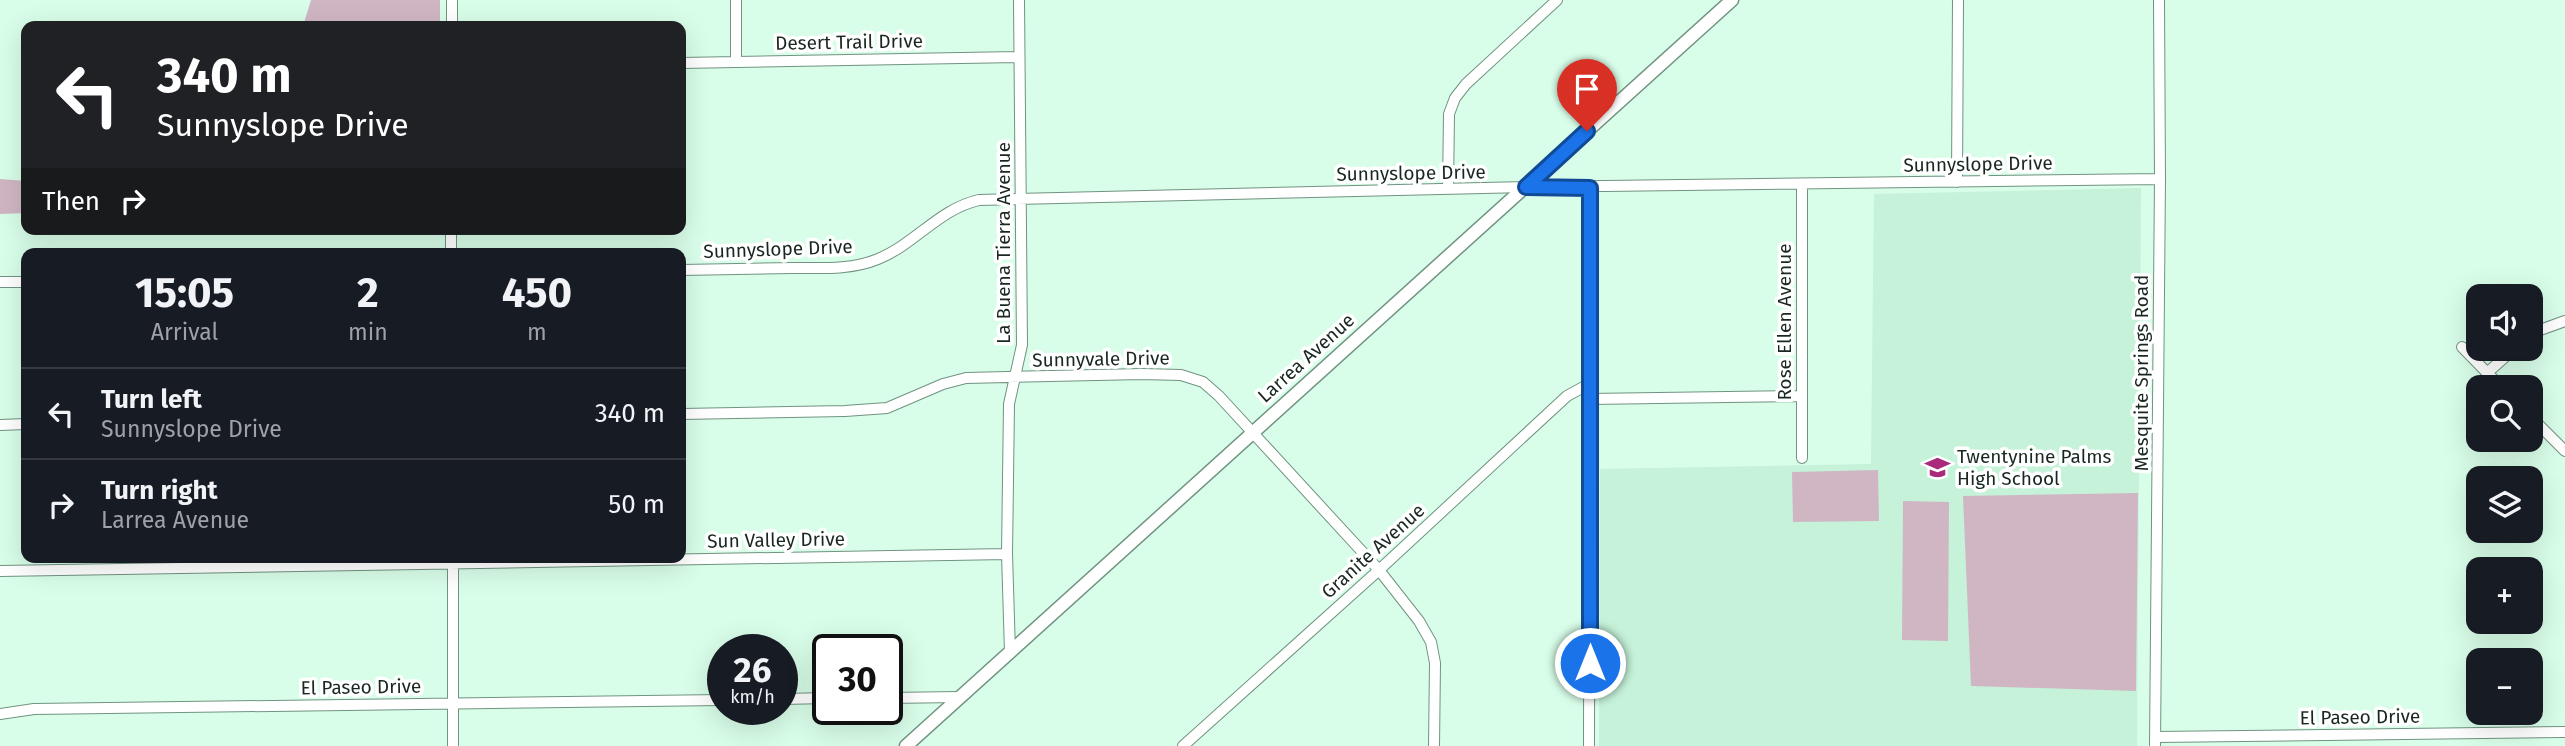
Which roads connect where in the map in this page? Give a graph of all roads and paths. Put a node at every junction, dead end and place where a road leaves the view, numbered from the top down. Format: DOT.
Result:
graph roads {
  1 [pos="452,0"];
  2 [pos="736,0"];
  3 [pos="1019,0"];
  4 [pos="1558,0"];
  5 [pos="1732,0"];
  6 [pos="1958,0"];
  7 [pos="2159,0"];
  8 [pos="452,21"];
  9 [pos="1019,57"];
  10 [pos="736,62"];
  11 [pos="686,63"];
  12 [pos="2160,179"];
  13 [pos="1957,182"];
  14 [pos="1802,185"];
  15 [pos="1526,187"];
  16 [pos="1590,188"];
  17 [pos="1448,190"];
  18 [pos="1021,198"];
  19 [pos="686,270"];
  20 [pos="0,282"];
  21 [pos="21,282"];
  22 [pos="2565,321"];
  23 [pos="2543,329"];
  24 [pos="2462,347"];
  25 [pos="2500,361"];
  26 [pos="2487,373"];
  27 [pos="1016,377"];
  28 [pos="1589,384"];
  29 [pos="1802,396"];
  30 [pos="1589,399"];
  31 [pos="686,414"];
  32 [pos="21,424"];
  33 [pos="0,425"];
  34 [pos="2543,429"];
  35 [pos="1252,432"];
  36 [pos="2565,451"];
  37 [pos="1802,458"];
  38 [pos="1007,554"];
  39 [pos="686,558"];
  40 [pos="362,563"];
  41 [pos="453,563"];
  42 [pos="1379,570"];
  43 [pos="0,571"];
  44 [pos="1010,652"];
  45 [pos="959,697"];
  46 [pos="903,698"];
  47 [pos="707,700"];
  48 [pos="453,703"];
  49 [pos="0,714"];
  50 [pos="2565,732"];
  51 [pos="2155,742"];
  52 [pos="453,746"];
  53 [pos="906,746"];
  54 [pos="1183,746"];
  55 [pos="1434,746"];
  56 [pos="1589,746"];
  1 -- 8 [label="street"];
  2 -- 10 [label="street"];
  3 -- 9 [label="street, La Buena Tierra Avenue"];
  4 -- 17 [label="street"];
  5 -- 15 [label="main road, Larrea Avenue"];
  6 -- 13 [label="street"];
  7 -- 12 [label="street, Mesquite Springs Road"];
  9 -- 10 [label="street, Desert Trail Drive"];
  9 -- 18 [label="street, La Buena Tierra Avenue"];
  10 -- 11 [label="street, Desert Trail Drive"];
  12 -- 13 [label="street, Sunnyslope Drive"];
  12 -- 51 [label="street, Mesquite Springs Road"];
  13 -- 14 [label="street, Sunnyslope Drive"];
  14 -- 16 [label="street, Sunnyslope Drive"];
  14 -- 29 [label="street, Rose Ellen Avenue"];
  15 -- 16 [label="street, Sunnyslope Drive"];
  15 -- 17 [label="street, Sunnyslope Drive"];
  15 -- 35 [label="main road, Larrea Avenue"];
  16 -- 28 [label="street"];
  17 -- 18 [label="street, Sunnyslope Drive"];
  18 -- 19 [label="street, Sunnyslope Drive"];
  18 -- 27 [label="street, La Buena Tierra Avenue"];
  20 -- 21 [label="street"];
  22 -- 23 [label="street"];
  24 -- 26 [label="street"];
  25 -- 26 [label="street"];
  27 -- 31 [label="street, Sunnyvale Drive"];
  27 -- 35 [label="street, Sunnyvale Drive"];
  27 -- 38 [label="street, La Buena Tierra Avenue"];
  28 -- 30 [label="street"];
  28 -- 42 [label="street, Granite Avenue"];
  29 -- 30 [label="street"];
  29 -- 37 [label="street, Rose Ellen Avenue"];
  30 -- 56 [label="street"];
  32 -- 33 [label="street"];
  34 -- 36 [label="street"];
  35 -- 42 [label="street, Sunnyvale Drive"];
  35 -- 44 [label="main road, Larrea Avenue"];
  38 -- 39 [label="street, Sun Valley Drive"];
  38 -- 44 [label="street, La Buena Tierra Avenue"];
  40 -- 43 [label="street, Sun Valley Drive"];
  41 -- 48 [label="street"];
  42 -- 54 [label="street, Granite Avenue"];
  42 -- 55 [label="street, Sunnyvale Drive"];
  44 -- 45 [label="main road, Larrea Avenue"];
  45 -- 46 [label="street"];
  45 -- 53 [label="main road, Larrea Avenue"];
  47 -- 48 [label="street, El Paseo Drive"];
  48 -- 49 [label="street, El Paseo Drive"];
  48 -- 52 [label="street"];
  50 -- 51 [label="street, El Paseo Drive"];
}
